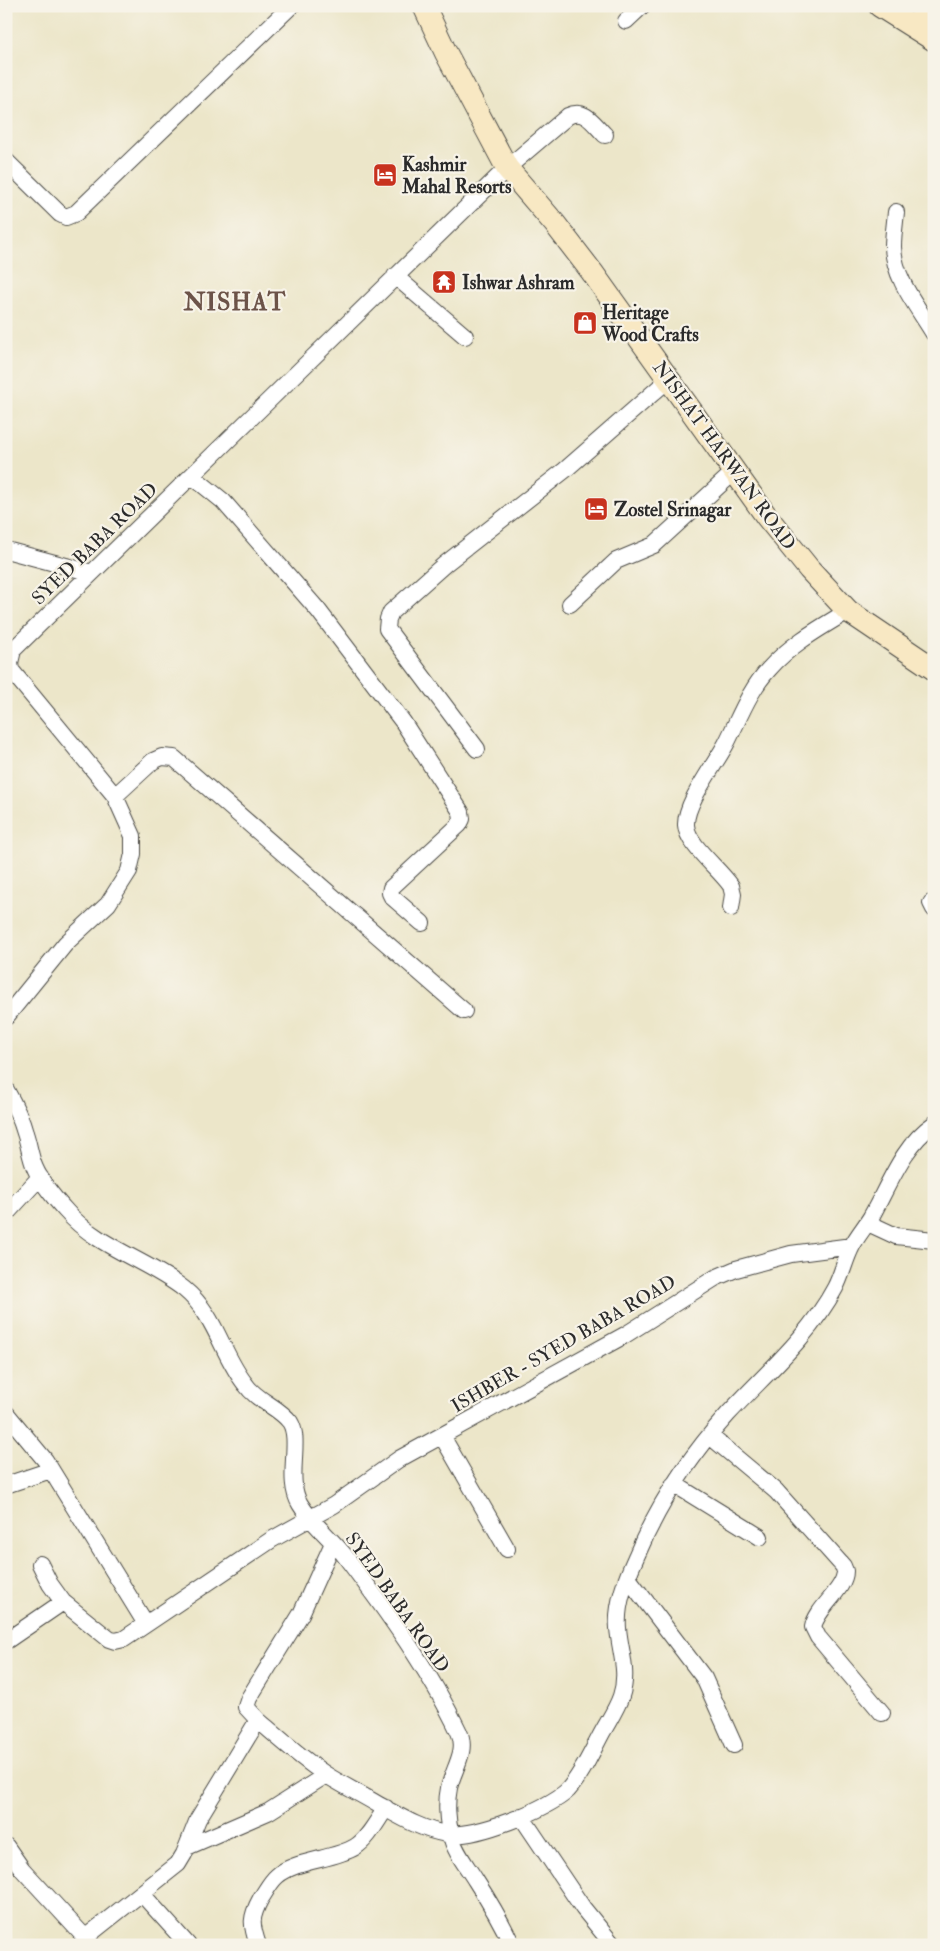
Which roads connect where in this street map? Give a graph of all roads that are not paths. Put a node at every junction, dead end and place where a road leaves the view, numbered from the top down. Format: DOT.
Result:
graph roads {
  1 [pos="291,6"];
  2 [pos="424,6"];
  3 [pos="642,6"];
  4 [pos="880,6"];
  5 [pos="920,6"];
  6 [pos="934,16"];
  7 [pos="626,21"];
  8 [pos="934,40"];
  9 [pos="605,135"];
  10 [pos="6,161"];
  11 [pos="507,168"];
  12 [pos="896,212"];
  13 [pos="395,276"];
  14 [pos="934,334"];
  15 [pos="465,336"];
  16 [pos="669,379"];
  17 [pos="735,471"];
  18 [pos="192,476"];
  19 [pos="6,550"];
  20 [pos="92,573"];
  21 [pos="570,604"];
  22 [pos="848,611"];
  23 [pos="8,665"];
  24 [pos="934,669"];
  25 [pos="477,749"];
  26 [pos="115,796"];
  27 [pos="731,908"];
  28 [pos="422,923"];
  29 [pos="464,1011"];
  30 [pos="6,1017"];
  31 [pos="6,1090"];
  32 [pos="934,1124"];
  33 [pos="40,1177"];
  34 [pos="6,1214"];
  35 [pos="868,1223"];
  36 [pos="934,1240"];
  37 [pos="852,1246"];
  38 [pos="6,1412"];
  39 [pos="442,1436"];
  40 [pos="710,1436"];
  41 [pos="51,1470"];
  42 [pos="674,1484"];
  43 [pos="6,1485"];
  44 [pos="310,1517"];
  45 [pos="760,1537"];
  46 [pos="333,1543"];
  47 [pos="507,1549"];
  48 [pos="40,1564"];
  49 [pos="628,1578"];
  50 [pos="63,1602"];
  51 [pos="146,1624"];
  52 [pos="6,1641"];
  53 [pos="882,1713"];
  54 [pos="258,1720"];
  55 [pos="734,1745"];
  56 [pos="326,1775"];
  57 [pos="386,1808"];
  58 [pos="521,1816"];
  59 [pos="451,1835"];
  60 [pos="6,1846"];
  61 [pos="187,1847"];
  62 [pos="142,1894"];
  63 [pos="89,1941"];
  64 [pos="188,1945"];
  65 [pos="258,1945"];
  66 [pos="512,1945"];
  67 [pos="614,1945"];
  1 -- 10 [label="street"];
  2 -- 11 [label="main road, NISHAT HARWAN ROAD"];
  3 -- 7 [label="street"];
  4 -- 8 [label="main road"];
  5 -- 6 [label="main road"];
  9 -- 11 [label="street, SYED BABA ROAD"];
  11 -- 13 [label="street, SYED BABA ROAD"];
  11 -- 16 [label="main road, NISHAT HARWAN ROAD"];
  12 -- 14 [label="street"];
  13 -- 15 [label="street"];
  13 -- 18 [label="street, SYED BABA ROAD"];
  16 -- 17 [label="main road, NISHAT HARWAN ROAD"];
  16 -- 25 [label="street"];
  17 -- 21 [label="street"];
  17 -- 22 [label="main road, NISHAT HARWAN ROAD"];
  18 -- 20 [label="street, SYED BABA ROAD"];
  18 -- 28 [label="street"];
  19 -- 20 [label="street"];
  20 -- 23 [label="street, SYED BABA ROAD"];
  22 -- 24 [label="main road, NISHAT HARWAN ROAD"];
  22 -- 27 [label="street"];
  23 -- 26 [label="street, SYED BABA ROAD"];
  26 -- 29 [label="street"];
  26 -- 30 [label="street, SYED BABA ROAD"];
  31 -- 33 [label="street, SYED BABA ROAD"];
  32 -- 35 [label="street"];
  33 -- 34 [label="street"];
  33 -- 44 [label="street, SYED BABA ROAD"];
  35 -- 36 [label="street"];
  35 -- 37 [label="street"];
  37 -- 39 [label="street, ISHBER - SYED BABA ROAD"];
  37 -- 40 [label="street"];
  38 -- 41 [label="street"];
  39 -- 44 [label="street, ISHBER - SYED BABA ROAD"];
  39 -- 47 [label="street"];
  40 -- 42 [label="street"];
  40 -- 53 [label="street"];
  41 -- 43 [label="street"];
  41 -- 51 [label="street"];
  42 -- 45 [label="street"];
  42 -- 49 [label="street"];
  44 -- 46 [label="street, SYED BABA ROAD"];
  44 -- 51 [label="street, ISHBER - SYED BABA ROAD"];
  46 -- 54 [label="street"];
  46 -- 59 [label="street, SYED BABA ROAD"];
  48 -- 50 [label="street, ISHBER - SYED BABA ROAD"];
  49 -- 55 [label="street"];
  49 -- 58 [label="street"];
  50 -- 51 [label="street, ISHBER - SYED BABA ROAD"];
  50 -- 52 [label="street"];
  54 -- 56 [label="street"];
  54 -- 61 [label="street"];
  56 -- 57 [label="street"];
  56 -- 61 [label="street"];
  57 -- 59 [label="street"];
  57 -- 65 [label="street"];
  58 -- 59 [label="street"];
  58 -- 67 [label="street"];
  59 -- 66 [label="street, SYED BABA ROAD"];
  60 -- 63 [label="street"];
  61 -- 62 [label="street"];
  62 -- 63 [label="street"];
  62 -- 64 [label="street"];
}
